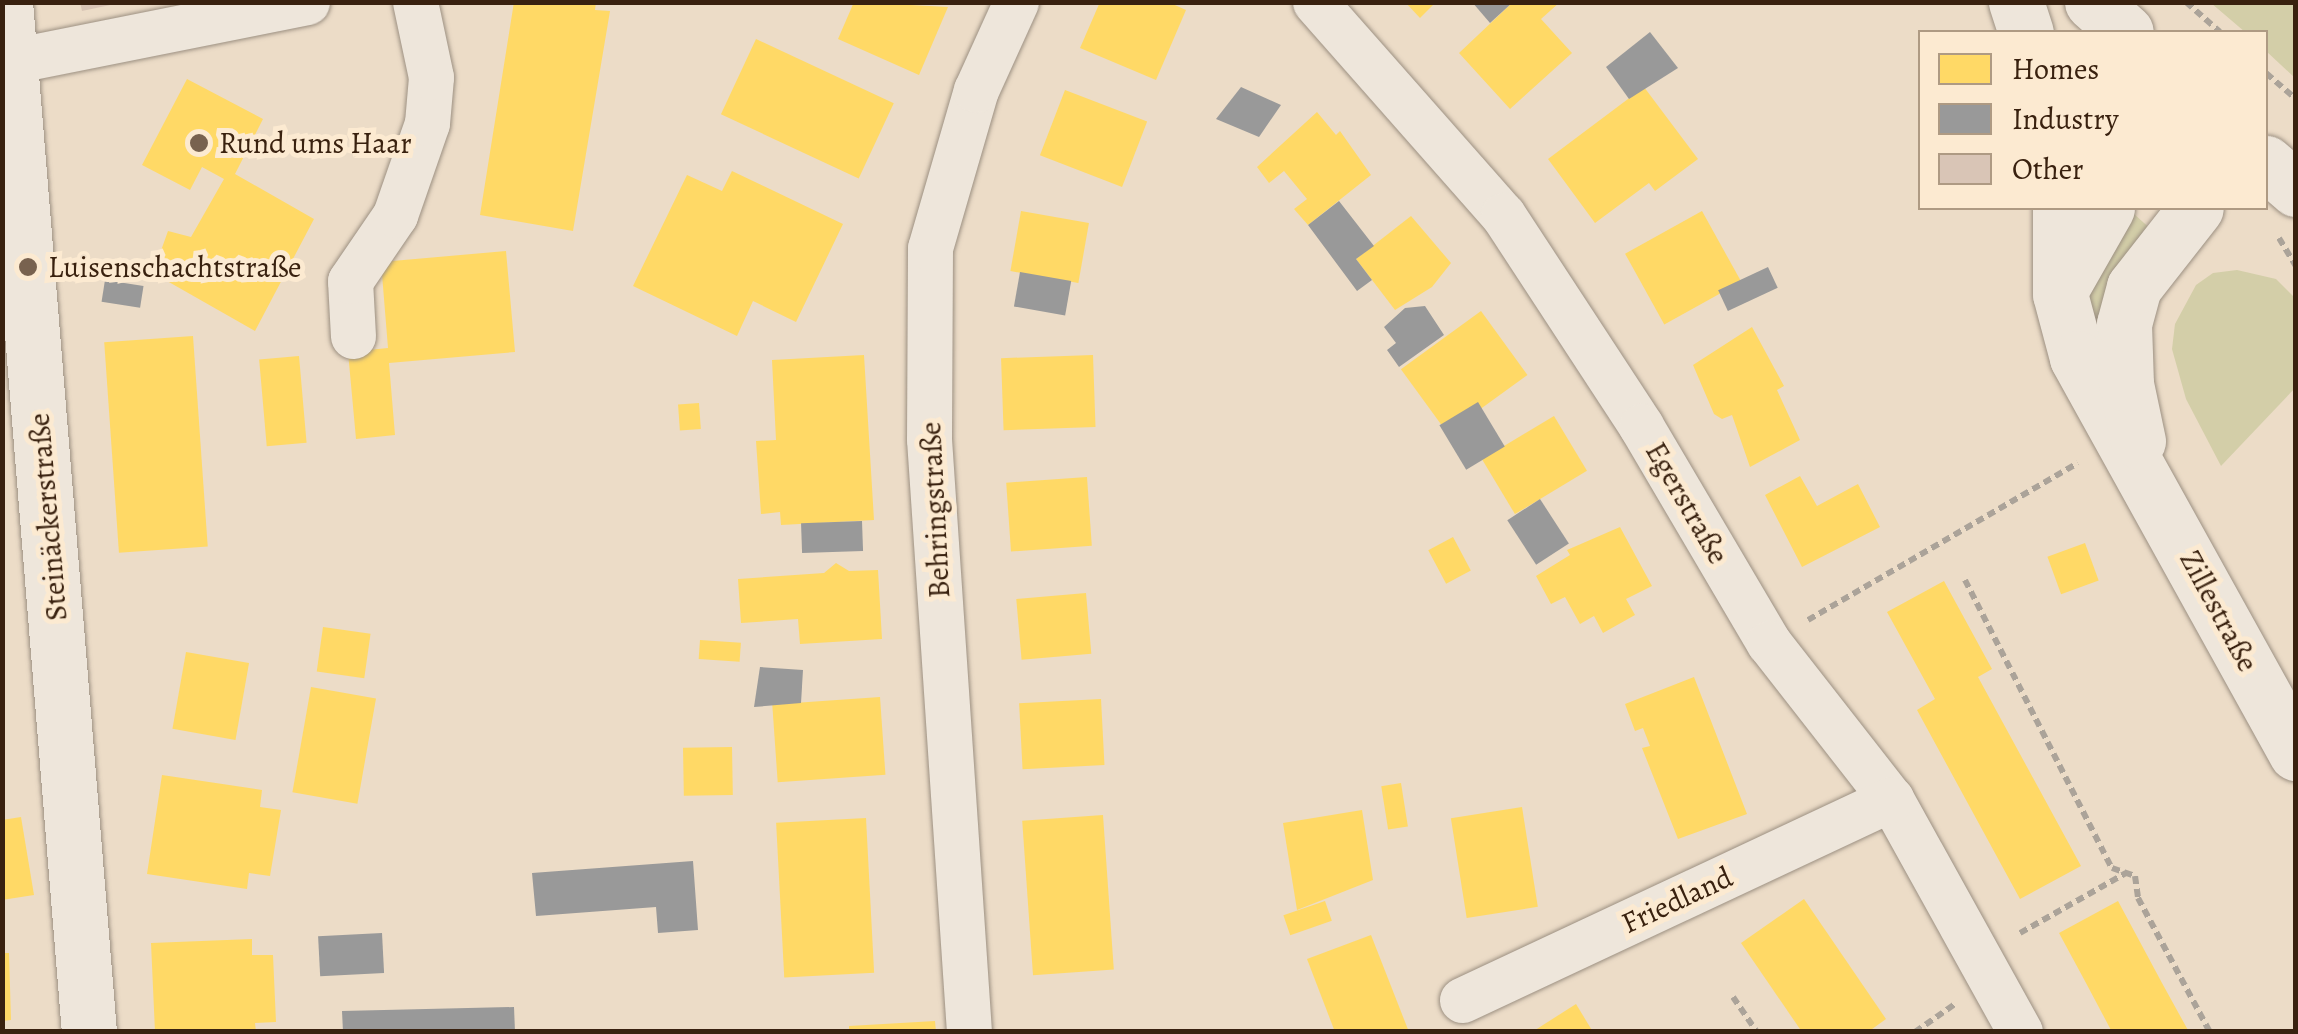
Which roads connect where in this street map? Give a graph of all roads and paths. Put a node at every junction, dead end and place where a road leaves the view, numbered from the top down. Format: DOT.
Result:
graph roads {
  1 [pos="5,2"];
  2 [pos="307,2"];
  3 [pos="415,2"];
  4 [pos="1016,2"];
  5 [pos="1315,2"];
  6 [pos="2016,2"];
  7 [pos="2092,2"];
  8 [pos="2186,2"];
  9 [pos="2025,30"];
  10 [pos="2124,30"];
  11 [pos="2214,30"];
  12 [pos="6,62"];
  13 [pos="2268,75"];
  14 [pos="2296,100"];
  15 [pos="2268,165"];
  16 [pos="2296,190"];
  17 [pos="2060,210"];
  18 [pos="2106,210"];
  19 [pos="2194,210"];
  20 [pos="2060,294"];
  21 [pos="353,336"];
  22 [pos="2131,453"];
  23 [pos="1965,580"];
  24 [pos="1768,644"];
  25 [pos="2296,753"];
  26 [pos="1891,798"];
  27 [pos="2127,872"];
  28 [pos="2016,935"];
  29 [pos="1967,996"];
  30 [pos="1732,997"];
  31 [pos="1462,1000"];
  32 [pos="89,1032"];
  33 [pos="969,1032"];
  34 [pos="1756,1032"];
  35 [pos="1915,1032"];
  36 [pos="2020,1032"];
  37 [pos="2210,1032"];
  1 -- 12 [label="main road, Steinäckerstraße"];
  2 -- 12 [label="street"];
  3 -- 21 [label="street"];
  4 -- 33 [label="street, Behringstraße"];
  5 -- 24 [label="street, Egerstraße"];
  6 -- 9 [label="main road"];
  7 -- 10 [label="main road"];
  8 -- 11 [label="path"];
  12 -- 32 [label="main road, Steinäckerstraße"];
  13 -- 14 [label="path"];
  15 -- 16 [label="main road"];
  17 -- 20 [label="main road, Zillestraße"];
  18 -- 20 [label="main road"];
  19 -- 22 [label="main road, Zillestraße"];
  20 -- 22 [label="main road, Zillestraße"];
  22 -- 24 [label="path"];
  22 -- 25 [label="main road, Zillestraße"];
  23 -- 27 [label="path"];
  24 -- 26 [label="street, Egerstraße"];
  26 -- 31 [label="street, Friedland"];
  26 -- 36 [label="street, Egerstraße"];
  27 -- 28 [label="path"];
  27 -- 37 [label="path"];
  29 -- 35 [label="path"];
  30 -- 34 [label="path"];
}
